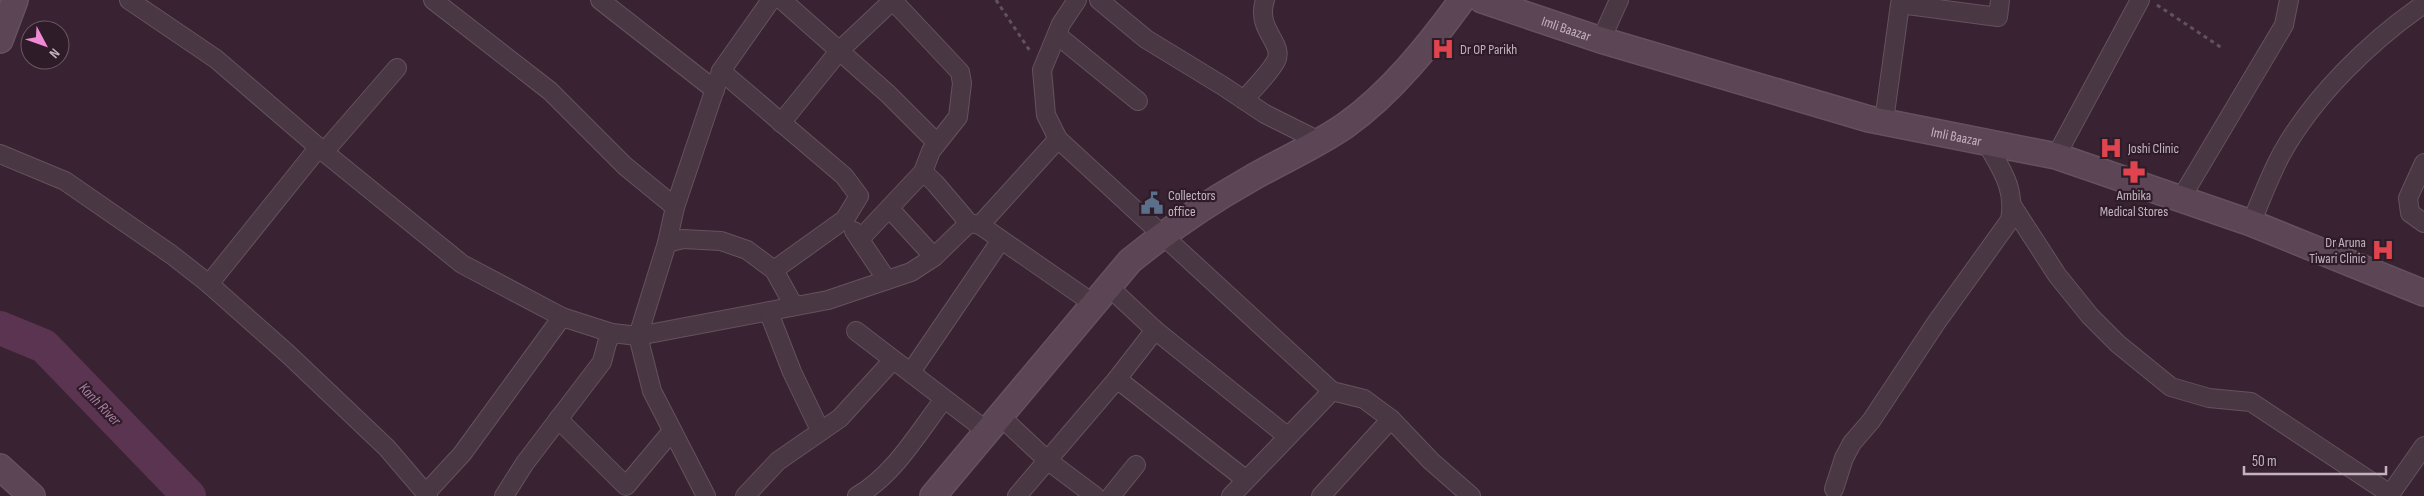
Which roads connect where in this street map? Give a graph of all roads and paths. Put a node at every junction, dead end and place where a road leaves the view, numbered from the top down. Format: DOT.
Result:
graph roads {
  1 [pos="15,0"];
  2 [pos="129,0"];
  3 [pos="433,0"];
  4 [pos="600,0"];
  5 [pos="996,0"];
  6 [pos="1076,0"];
  7 [pos="1099,0"];
  8 [pos="1265,0"];
  9 [pos="1462,0"];
  10 [pos="1482,0"];
  11 [pos="1619,0"];
  12 [pos="2000,0"];
  13 [pos="2140,0"];
  14 [pos="2151,0"];
  15 [pos="2289,0"];
  16 [pos="771,1"];
  17 [pos="2424,4"];
  18 [pos="149,6"];
  19 [pos="1058,35"];
  20 [pos="0,40"];
  21 [pos="1601,40"];
  22 [pos="2222,48"];
  23 [pos="840,50"];
  24 [pos="398,68"];
  25 [pos="1042,70"];
  26 [pos="722,71"];
  27 [pos="715,90"];
  28 [pos="1244,100"];
  29 [pos="1138,101"];
  30 [pos="1884,121"];
  31 [pos="781,123"];
  32 [pos="1058,139"];
  33 [pos="1319,141"];
  34 [pos="1986,142"];
  35 [pos="937,143"];
  36 [pos="321,150"];
  37 [pos="0,154"];
  38 [pos="2056,156"];
  39 [pos="2424,163"];
  40 [pos="923,172"];
  41 [pos="2180,200"];
  42 [pos="675,207"];
  43 [pos="2012,207"];
  44 [pos="890,208"];
  45 [pos="844,219"];
  46 [pos="2251,223"];
  47 [pos="2424,223"];
  48 [pos="974,224"];
  49 [pos="1162,235"];
  50 [pos="860,239"];
  51 [pos="1001,240"];
  52 [pos="667,243"];
  53 [pos="934,257"];
  54 [pos="774,270"];
  55 [pos="887,280"];
  56 [pos="209,284"];
  57 [pos="2424,293"];
  58 [pos="1101,295"];
  59 [pos="794,306"];
  60 [pos="769,313"];
  61 [pos="562,317"];
  62 [pos="1155,330"];
  63 [pos="856,331"];
  64 [pos="612,333"];
  65 [pos="638,336"];
  66 [pos="893,360"];
  67 [pos="911,372"];
  68 [pos="1117,379"];
  69 [pos="1332,391"];
  70 [pos="944,399"];
  71 [pos="558,419"];
  72 [pos="1391,419"];
  73 [pos="994,424"];
  74 [pos="820,430"];
  75 [pos="672,431"];
  76 [pos="1288,436"];
  77 [pos="2424,446"];
  78 [pos="1047,460"];
  79 [pos="1136,465"];
  80 [pos="0,467"];
  81 [pos="1245,479"];
  82 [pos="1834,489"];
  83 [pos="427,494"];
  84 [pos="2389,495"];
  85 [pos="32,496"];
  86 [pos="504,496"];
  87 [pos="706,496"];
  88 [pos="745,496"];
  89 [pos="857,496"];
  90 [pos="933,496"];
  91 [pos="1017,496"];
  92 [pos="1095,496"];
  93 [pos="1111,496"];
  94 [pos="1231,496"];
  95 [pos="1321,496"];
  96 [pos="1471,496"];
  1 -- 20 [label="main road"];
  2 -- 18 [label="street"];
  3 -- 42 [label="street"];
  4 -- 27 [label="street"];
  5 -- 25 [label="path"];
  6 -- 19 [label="street"];
  7 -- 28 [label="street"];
  8 -- 28 [label="street"];
  9 -- 33 [label="main road"];
  10 -- 21 [label="main road, Imli Baazar"];
  11 -- 21 [label="street"];
  12 -- 30 [label="street"];
  13 -- 38 [label="street"];
  14 -- 22 [label="path"];
  15 -- 41 [label="street"];
  16 -- 23 [label="street"];
  16 -- 26 [label="street"];
  17 -- 46 [label="street"];
  18 -- 36 [label="street"];
  19 -- 25 [label="street"];
  19 -- 29 [label="street"];
  21 -- 30 [label="main road, Imli Baazar"];
  23 -- 31 [label="street"];
  23 -- 35 [label="street"];
  23 -- 35 [label="street"];
  24 -- 36 [label="street"];
  25 -- 32 [label="street"];
  26 -- 27 [label="street"];
  26 -- 31 [label="street"];
  27 -- 42 [label="street"];
  28 -- 33 [label="street"];
  30 -- 34 [label="main road, Imli Baazar"];
  31 -- 45 [label="street"];
  32 -- 48 [label="street"];
  32 -- 49 [label="street"];
  33 -- 49 [label="main road"];
  34 -- 38 [label="main road, Imli Baazar"];
  34 -- 43 [label="street"];
  35 -- 40 [label="street"];
  36 -- 56 [label="street"];
  36 -- 61 [label="street"];
  37 -- 56 [label="street"];
  38 -- 41 [label="main road, Imli Baazar"];
  39 -- 47 [label="street"];
  40 -- 44 [label="street"];
  40 -- 48 [label="street"];
  41 -- 46 [label="main road, Imli Baazar"];
  42 -- 52 [label="street"];
  43 -- 82 [label="street"];
  43 -- 84 [label="street"];
  44 -- 50 [label="street"];
  44 -- 53 [label="street"];
  45 -- 50 [label="street"];
  45 -- 54 [label="street"];
  46 -- 57 [label="main road, Imli Baazar"];
  48 -- 51 [label="street"];
  48 -- 53 [label="street"];
  49 -- 58 [label="main road"];
  49 -- 69 [label="street"];
  50 -- 55 [label="street"];
  51 -- 58 [label="street"];
  51 -- 67 [label="street"];
  52 -- 54 [label="street"];
  52 -- 65 [label="street"];
  53 -- 55 [label="street"];
  54 -- 59 [label="street"];
  55 -- 59 [label="street"];
  56 -- 83 [label="street"];
  58 -- 62 [label="street"];
  58 -- 73 [label="main road"];
  59 -- 60 [label="street"];
  60 -- 65 [label="street"];
  60 -- 74 [label="street"];
  61 -- 64 [label="street"];
  61 -- 83 [label="street"];
  62 -- 68 [label="street"];
  62 -- 76 [label="street"];
  63 -- 66 [label="street"];
  64 -- 65 [label="street"];
  64 -- 71 [label="street"];
  65 -- 75 [label="street"];
  66 -- 67 [label="street"];
  66 -- 74 [label="street"];
  67 -- 70 [label="street"];
  68 -- 78 [label="street"];
  68 -- 81 [label="street"];
  69 -- 72 [label="street"];
  69 -- 76 [label="street"];
  70 -- 73 [label="street"];
  70 -- 89 [label="street"];
  71 -- 75 [label="street"];
  71 -- 86 [label="street"];
  72 -- 95 [label="street"];
  72 -- 96 [label="street"];
  73 -- 78 [label="street"];
  73 -- 90 [label="main road"];
  74 -- 88 [label="street"];
  75 -- 87 [label="street"];
  76 -- 81 [label="street"];
  77 -- 84 [label="street"];
  78 -- 91 [label="street"];
  78 -- 92 [label="street"];
  79 -- 93 [label="street"];
  80 -- 85 [label="main road"];
  81 -- 94 [label="street"];
}
